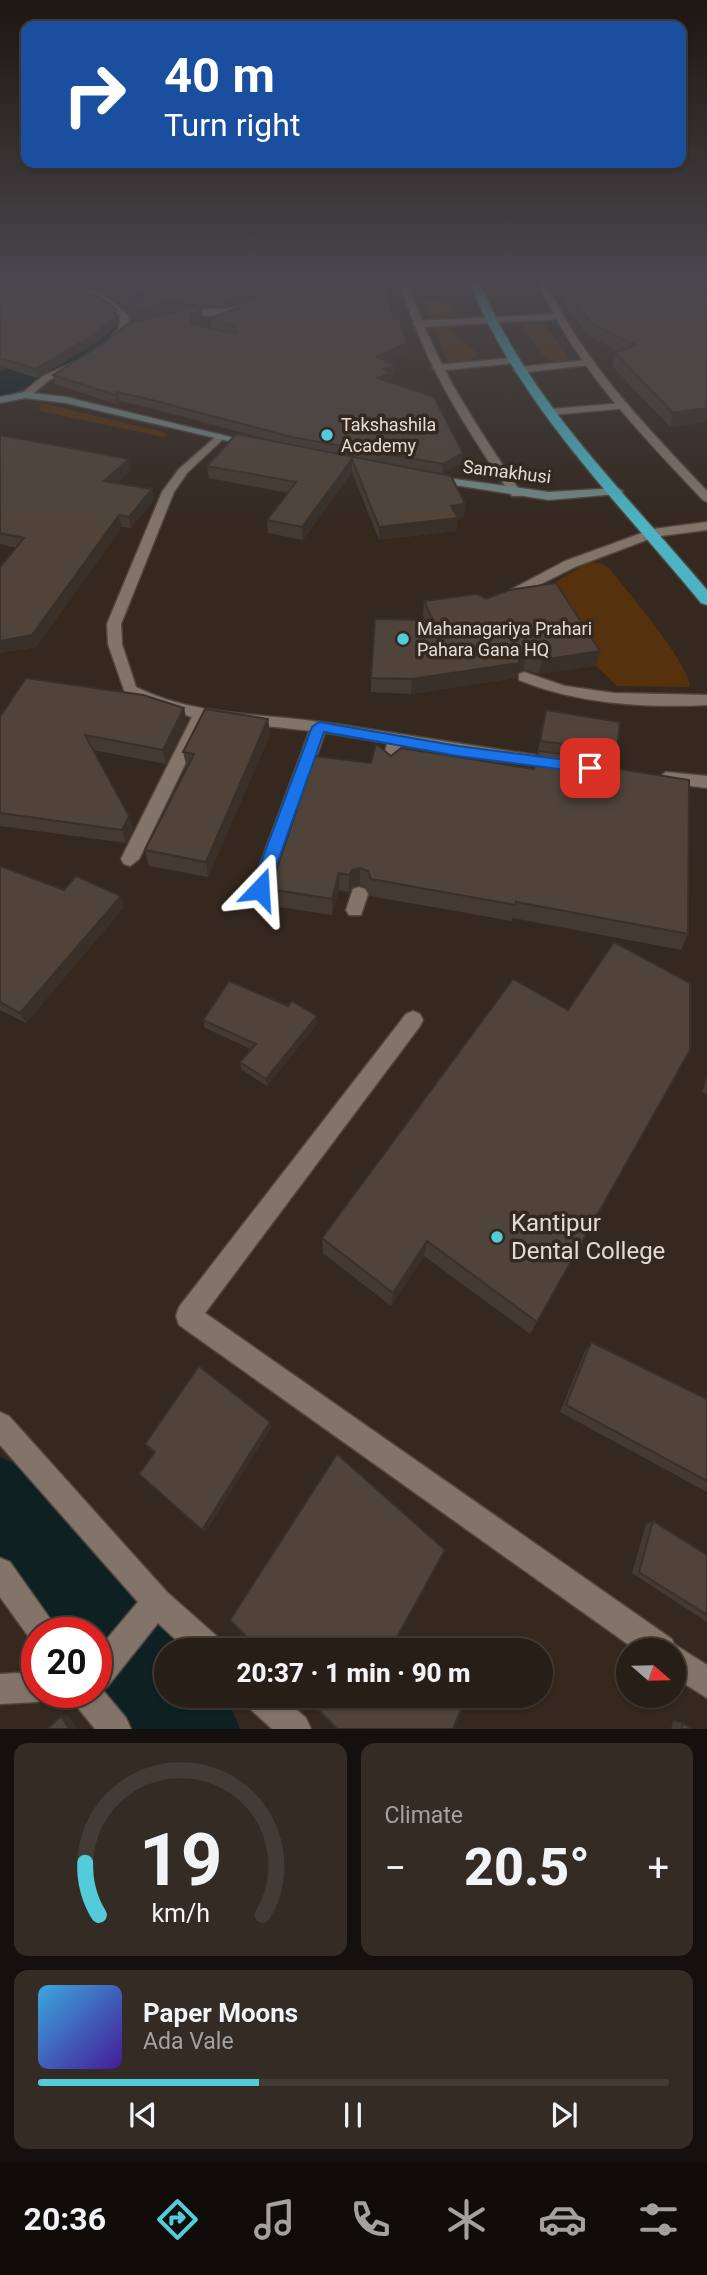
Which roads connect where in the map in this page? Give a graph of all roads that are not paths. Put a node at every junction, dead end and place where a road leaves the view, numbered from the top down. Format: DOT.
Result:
graph roads {
  1 [pos="434,361"];
  2 [pos="511,361"];
  3 [pos="587,363"];
  4 [pos="77,364"];
  5 [pos="514,365"];
  6 [pos="437,368"];
  7 [pos="25,395"];
  8 [pos="0,400"];
  9 [pos="624,406"];
  10 [pos="550,412"];
  11 [pos="219,437"];
  12 [pos="267,447"];
  13 [pos="414,476"];
  14 [pos="617,491"];
  15 [pos="516,494"];
  16 [pos="707,498"];
  17 [pos="707,526"];
  18 [pos="653,533"];
  19 [pos="707,600"];
  20 [pos="484,607"];
  21 [pos="524,677"];
  22 [pos="707,700"];
  23 [pos="201,715"];
  24 [pos="319,727"];
  25 [pos="396,740"];
  26 [pos="390,764"];
  27 [pos="577,767"];
  28 [pos="657,777"];
  29 [pos="707,782"];
  30 [pos="130,859"];
  31 [pos="260,889"];
  32 [pos="413,1020"];
  33 [pos="0,1424"];
  34 [pos="0,1572"];
  35 [pos="148,1612"];
  36 [pos="32,1617"];
  37 [pos="190,1638"];
  38 [pos="644,1638"];
  39 [pos="112,1657"];
  40 [pos="686,1668"];
  41 [pos="707,1683"];
  42 [pos="21,1688"];
  43 [pos="0,1689"];
  44 [pos="105,1708"];
  45 [pos="272,1708"];
  46 [pos="115,1729"];
  47 [pos="295,1729"];
  1 -- 6 [label="street"];
  2 -- 5 [label="highway"];
  3 -- 5 [label="street"];
  3 -- 9 [label="street"];
  4 -- 7 [label="street"];
  5 -- 6 [label="street"];
  5 -- 10 [label="highway"];
  6 -- 15 [label="street"];
  7 -- 8 [label="street"];
  7 -- 11 [label="street"];
  9 -- 10 [label="street"];
  9 -- 16 [label="street"];
  10 -- 14 [label="highway"];
  11 -- 12 [label="street"];
  11 -- 23 [label="street"];
  13 -- 15 [label="street, Samakhusi"];
  14 -- 15 [label="street, Samakhusi"];
  14 -- 18 [label="highway"];
  17 -- 18 [label="street"];
  18 -- 19 [label="highway"];
  18 -- 20 [label="street"];
  21 -- 22 [label="street"];
  23 -- 24 [label="street"];
  23 -- 30 [label="street"];
  24 -- 25 [label="street"];
  24 -- 31 [label="street"];
  25 -- 26 [label="street"];
  25 -- 27 [label="street"];
  28 -- 29 [label="street"];
  32 -- 38 [label="street"];
  33 -- 35 [label="street"];
  34 -- 36 [label="street"];
  35 -- 37 [label="street"];
  35 -- 39 [label="street"];
  40 -- 41 [label="street"];
  42 -- 43 [label="street"];
  44 -- 46 [label="street"];
  45 -- 47 [label="street"];
}
